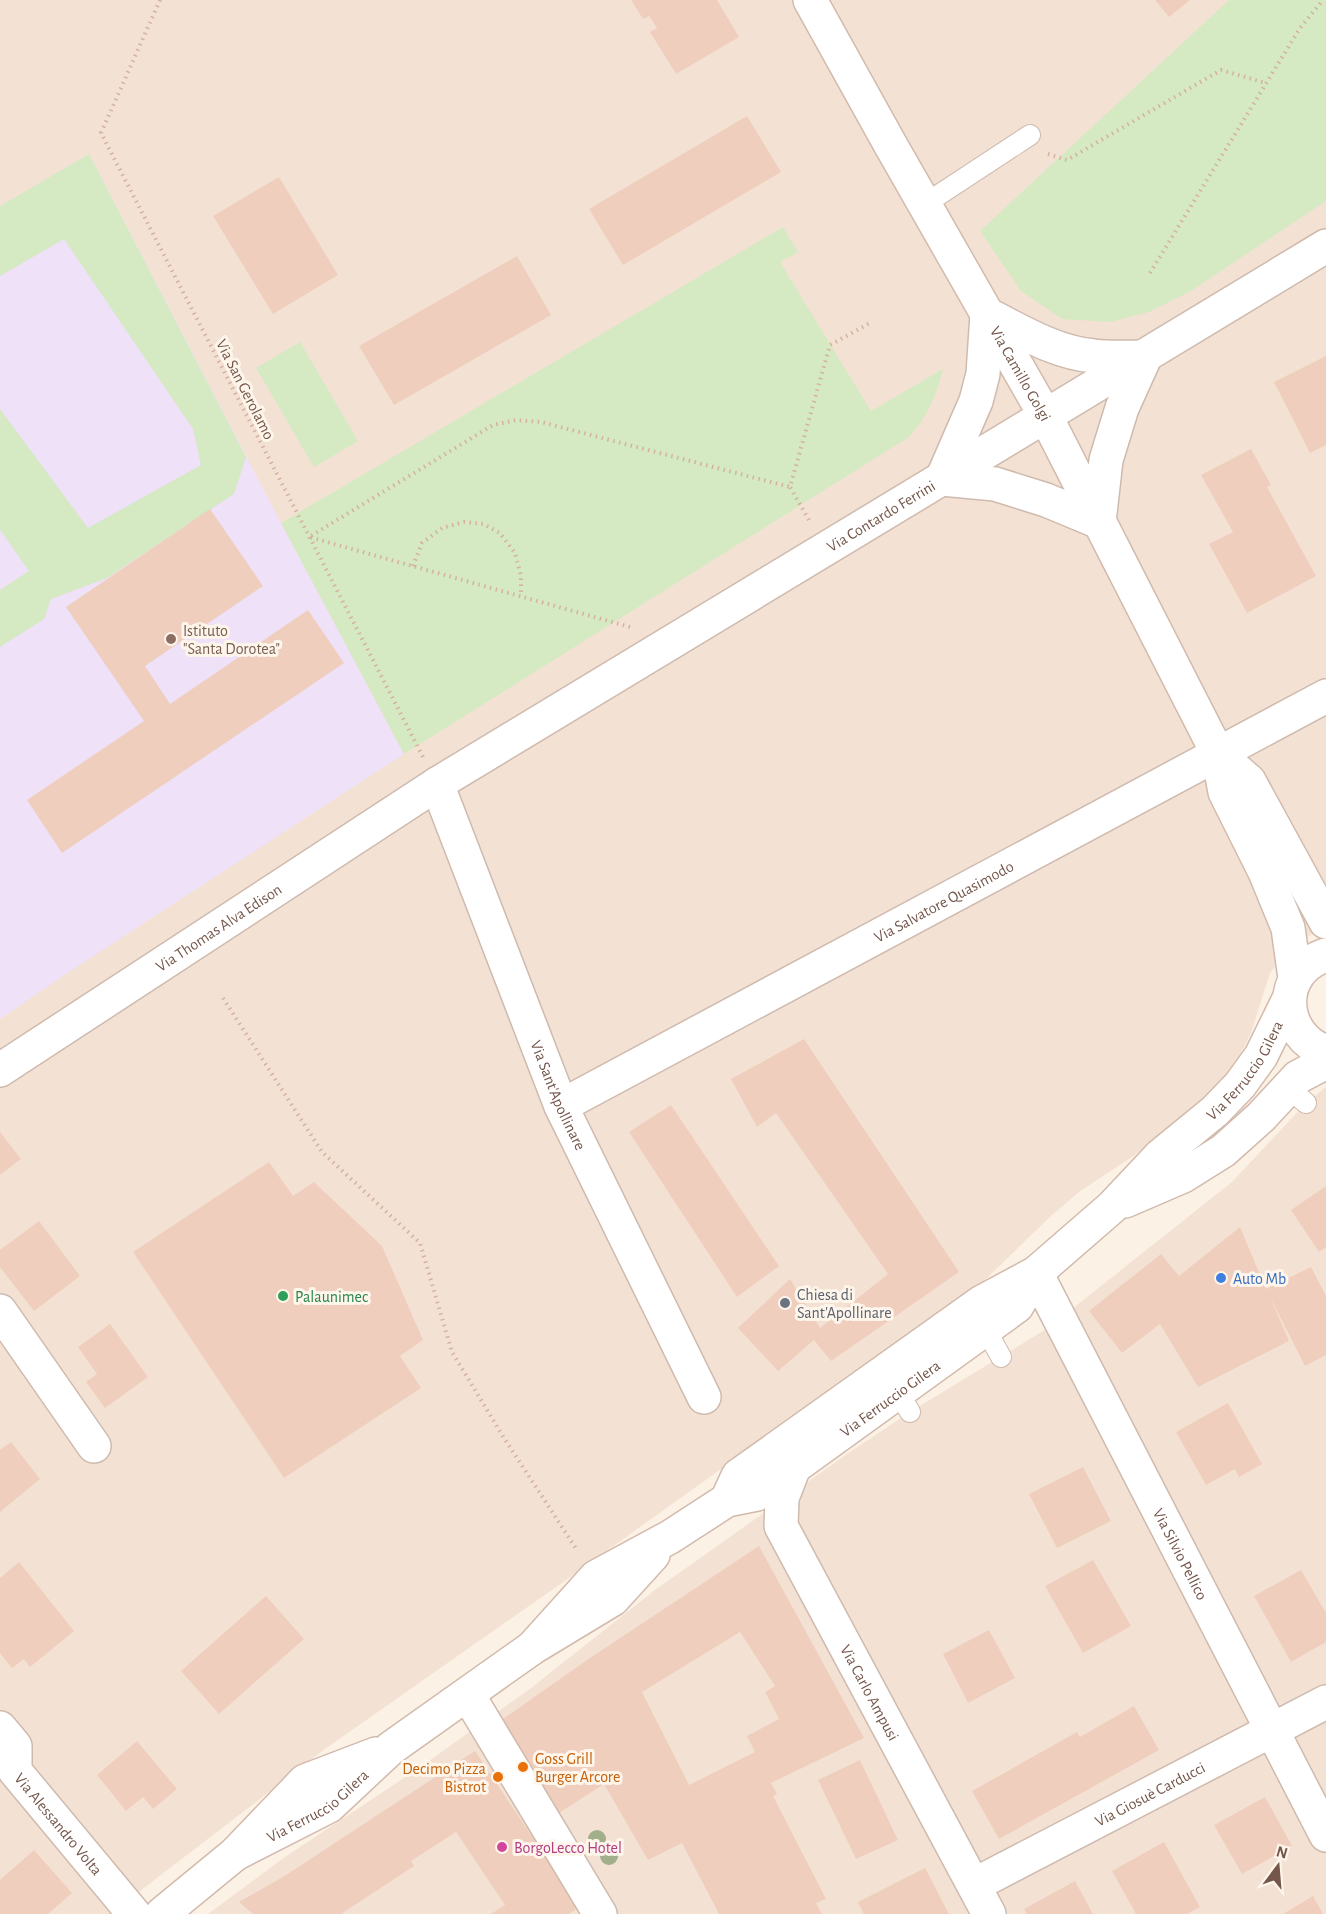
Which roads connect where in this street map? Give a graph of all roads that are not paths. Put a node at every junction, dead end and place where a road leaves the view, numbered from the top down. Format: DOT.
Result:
graph roads {
  1 [pos="810,0"];
  2 [pos="1024,139"];
  3 [pos="924,204"];
  4 [pos="1326,246"];
  5 [pos="987,314"];
  6 [pos="1145,357"];
  7 [pos="1046,417"];
  8 [pos="942,479"];
  9 [pos="1099,522"];
  10 [pos="1326,696"];
  11 [pos="1218,754"];
  12 [pos="437,784"];
  13 [pos="1326,922"];
  14 [pos="1326,955"];
  15 [pos="1292,990"];
  16 [pos="1326,1052"];
  17 [pos="1326,1062"];
  18 [pos="0,1070"];
  19 [pos="561,1106"];
  20 [pos="1112,1207"];
  21 [pos="1036,1273"];
  22 [pos="0,1311"];
  23 [pos="985,1328"];
  24 [pos="1001,1357"];
  25 [pos="704,1397"];
  26 [pos="94,1446"];
  27 [pos="794,1467"];
  28 [pos="727,1500"];
  29 [pos="669,1537"];
  30 [pos="532,1648"];
  31 [pos="468,1695"];
  32 [pos="1326,1702"];
  33 [pos="0,1728"];
  34 [pos="1271,1730"];
  35 [pos="1326,1835"];
  36 [pos="974,1885"];
  37 [pos="134,1914"];
  38 [pos="162,1914"];
  39 [pos="600,1914"];
  40 [pos="989,1914"];
  1 -- 3 [label="street, Via Camillo Golgi"];
  2 -- 3 [label="lane"];
  3 -- 5 [label="street, Via Camillo Golgi"];
  4 -- 6 [label="street, Via Contardo Ferrini"];
  5 -- 6 [label="street"];
  5 -- 7 [label="street, Via Camillo Golgi"];
  5 -- 8 [label="street"];
  6 -- 7 [label="street, Via Contardo Ferrini"];
  6 -- 9 [label="street"];
  7 -- 8 [label="street, Via Contardo Ferrini"];
  7 -- 9 [label="street, Via Camillo Golgi"];
  8 -- 9 [label="street"];
  8 -- 12 [label="street, Via Contardo Ferrini"];
  9 -- 11 [label="street, Via Camillo Golgi"];
  10 -- 11 [label="street, Via Salvatore Quasimodo"];
  11 -- 13 [label="street"];
  11 -- 15 [label="street"];
  11 -- 19 [label="street, Via Salvatore Quasimodo"];
  12 -- 18 [label="street, Via Thomas Alva Edison"];
  12 -- 19 [label="street, Via Sant'Apollinare"];
  14 -- 15 [label="street, Via Ferruccio Gilera"];
  15 -- 16 [label="street, Via Ferruccio Gilera"];
  15 -- 20 [label="street, Via Ferruccio Gilera"];
  17 -- 20 [label="street, Via Ferruccio Gilera"];
  19 -- 25 [label="street, Via Sant'Apollinare"];
  20 -- 21 [label="street, Via Ferruccio Gilera"];
  21 -- 23 [label="street, Via Ferruccio Gilera"];
  21 -- 28 [label="street, Via Ferruccio Gilera"];
  21 -- 34 [label="street, Via Silvio Pellico"];
  22 -- 26 [label="street"];
  23 -- 24 [label="lane"];
  23 -- 27 [label="street, Via Ferruccio Gilera"];
  27 -- 28 [label="street, Via Ferruccio Gilera"];
  27 -- 36 [label="street, Via Carlo Ampusi"];
  28 -- 29 [label="street, Via Ferruccio Gilera"];
  29 -- 30 [label="street, Via Ferruccio Gilera"];
  29 -- 30 [label="street, Via Ferruccio Gilera"];
  30 -- 31 [label="street, Via Ferruccio Gilera"];
  31 -- 38 [label="street, Via Ferruccio Gilera"];
  31 -- 39 [label="street"];
  32 -- 34 [label="street, Via Giosuè Carducci"];
  33 -- 37 [label="street, Via Alessandro Volta"];
  34 -- 35 [label="street, Via Silvio Pellico"];
  34 -- 36 [label="street, Via Giosuè Carducci"];
  36 -- 40 [label="street, Via Carlo Ampusi"];
}
